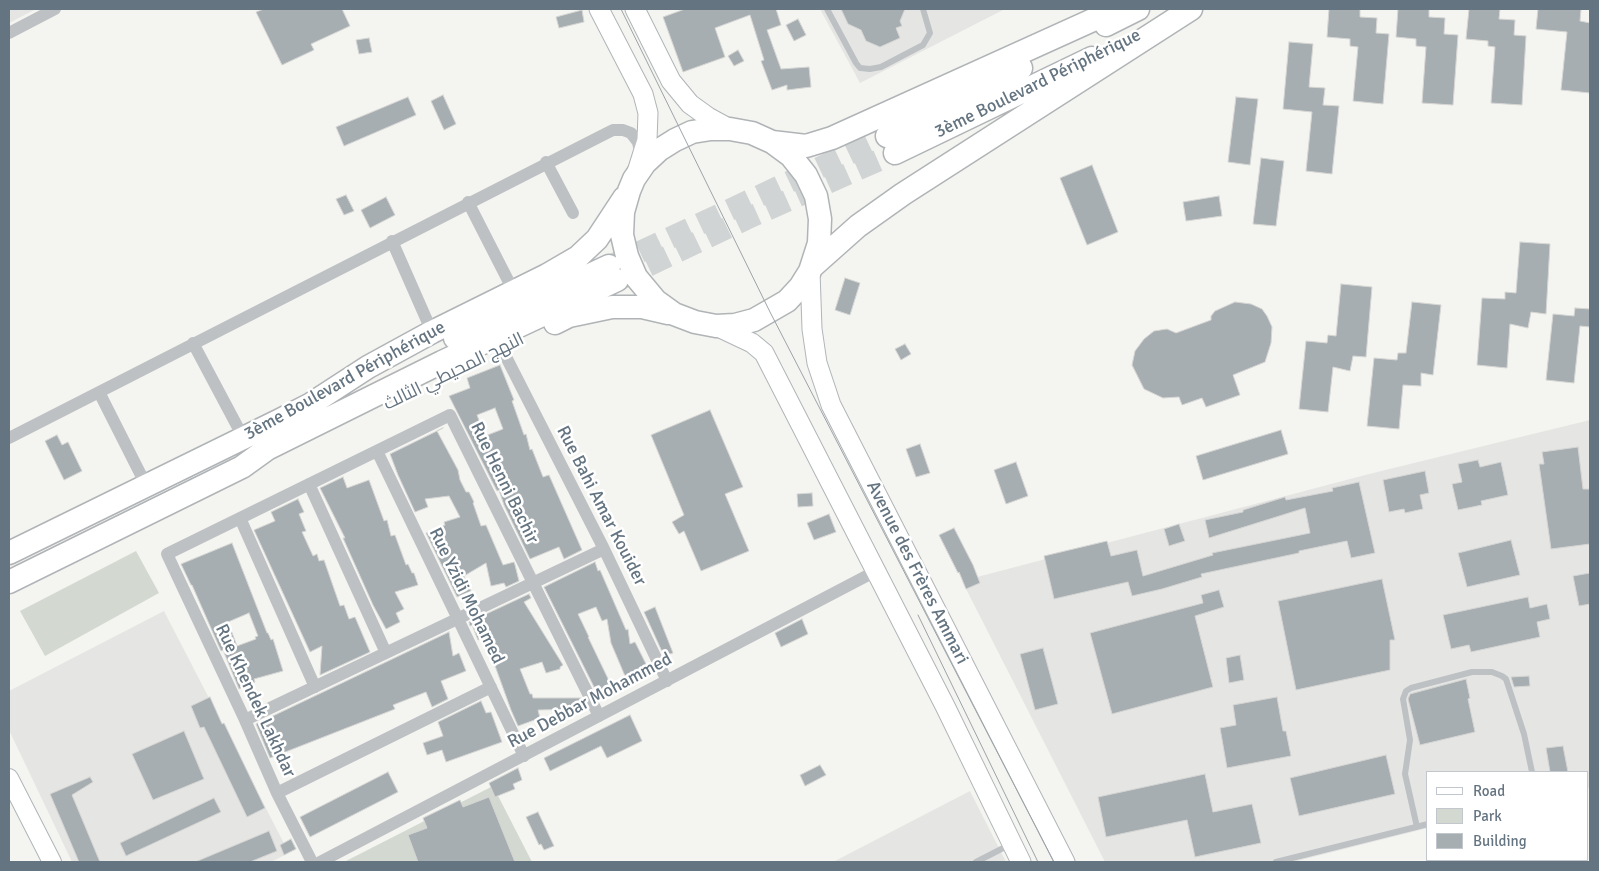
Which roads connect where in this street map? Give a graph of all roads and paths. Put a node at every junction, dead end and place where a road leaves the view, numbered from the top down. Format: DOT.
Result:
graph roads {
  1 [pos="55,9"];
  2 [pos="599,9"];
  3 [pos="635,9"];
  4 [pos="827,9"];
  5 [pos="924,9"];
  6 [pos="1117,9"];
  7 [pos="1138,9"];
  8 [pos="1186,12"];
  9 [pos="9,33"];
  10 [pos="730,128"];
  11 [pos="772,142"];
  12 [pos="546,162"];
  13 [pos="635,176"];
  14 [pos="468,202"];
  15 [pos="573,213"];
  16 [pos="392,241"];
  17 [pos="812,268"];
  18 [pos="613,273"];
  19 [pos="514,292"];
  20 [pos="674,314"];
  21 [pos="716,326"];
  22 [pos="432,332"];
  23 [pos="193,343"];
  24 [pos="502,349"];
  25 [pos="99,392"];
  26 [pos="311,404"];
  27 [pos="243,437"];
  28 [pos="9,438"];
  29 [pos="377,451"];
  30 [pos="242,467"];
  31 [pos="309,484"];
  32 [pos="146,485"];
  33 [pos="240,518"];
  34 [pos="604,549"];
  35 [pos="9,553"];
  36 [pos="167,554"];
  37 [pos="876,571"];
  38 [pos="9,582"];
  39 [pos="533,583"];
  40 [pos="458,619"];
  41 [pos="386,653"];
  42 [pos="667,681"];
  43 [pos="314,687"];
  44 [pos="491,687"];
  45 [pos="599,716"];
  46 [pos="245,720"];
  47 [pos="524,756"];
  48 [pos="1532,771"];
  49 [pos="9,778"];
  50 [pos="277,793"];
  51 [pos="1426,824"];
  52 [pos="1417,826"];
  53 [pos="1012,843"];
  54 [pos="52,862"];
  55 [pos="312,862"];
  56 [pos="320,862"];
  57 [pos="976,862"];
  58 [pos="1021,862"];
  59 [pos="1065,862"];
  60 [pos="1276,862"];
  1 -- 9 [label="street"];
  2 -- 13 [label="main road"];
  3 -- 10 [label="main road"];
  4 -- 5 [label="lane"];
  6 -- 11 [label="highway"];
  7 -- 8 [label="highway, 3ème Boulevard Périphérique"];
  8 -- 17 [label="highway"];
  10 -- 11 [label="highway, 3ème Boulevard Périphérique"];
  10 -- 13 [label="highway, 3ème Boulevard Périphérique"];
  11 -- 17 [label="highway"];
  12 -- 13 [label="street"];
  12 -- 14 [label="street"];
  12 -- 15 [label="street"];
  13 -- 19 [label="highway, 3ème Boulevard Périphérique"];
  13 -- 20 [label="highway"];
  14 -- 16 [label="street"];
  14 -- 19 [label="street"];
  16 -- 22 [label="street"];
  16 -- 23 [label="street"];
  17 -- 21 [label="highway"];
  17 -- 59 [label="main road, Avenue des Frères Ammari"];
  18 -- 26 [label="highway, النهج المحيطي الثالث"];
  18 -- 30 [label="highway, 3ème Boulevard Périphérique"];
  19 -- 22 [label="highway, 3ème Boulevard Périphérique"];
  20 -- 21 [label="highway"];
  20 -- 24 [label="highway, النهج المحيطي الثالث"];
  21 -- 37 [label="main road, Avenue des Frères Ammari"];
  22 -- 26 [label="highway, 3ème Boulevard Périphérique"];
  23 -- 25 [label="street"];
  23 -- 27 [label="street"];
  24 -- 30 [label="highway, النهج المحيطي الثالث"];
  24 -- 34 [label="street, Rue Bahi Amar Kouider"];
  25 -- 28 [label="street"];
  25 -- 32 [label="street"];
  26 -- 27 [label="highway, 3ème Boulevard Périphérique"];
  27 -- 32 [label="highway, 3ème Boulevard Périphérique"];
  29 -- 31 [label="street, Rue Henni Bachir"];
  29 -- 39 [label="street, Rue Henni Bachir"];
  29 -- 40 [label="street, Rue Yzidi Mohamed"];
  30 -- 38 [label="highway, 3ème Boulevard Périphérique"];
  31 -- 33 [label="street, Rue Henni Bachir"];
  31 -- 41 [label="street"];
  32 -- 35 [label="highway, 3ème Boulevard Périphérique"];
  33 -- 36 [label="street, Rue Henni Bachir"];
  33 -- 43 [label="street"];
  34 -- 39 [label="street"];
  34 -- 42 [label="street, Rue Bahi Amar Kouider"];
  36 -- 46 [label="street, Rue Khendek Lakhdar"];
  37 -- 42 [label="street, Rue Debbar Mohammed"];
  37 -- 53 [label="main road, Avenue des Frères Ammari"];
  39 -- 40 [label="street"];
  39 -- 45 [label="street, Rue Henni Bachir"];
  40 -- 41 [label="street"];
  40 -- 44 [label="street, Rue Yzidi Mohamed"];
  41 -- 43 [label="street"];
  42 -- 45 [label="street, Rue Debbar Mohammed"];
  43 -- 46 [label="street"];
  44 -- 47 [label="street, Rue Yzidi Mohamed"];
  44 -- 50 [label="street"];
  45 -- 47 [label="street, Rue Debbar Mohammed"];
  46 -- 50 [label="street, Rue Khendek Lakhdar"];
  47 -- 56 [label="street, Rue Debbar Mohammed"];
  48 -- 52 [label="lane"];
  49 -- 54 [label="main road"];
  50 -- 55 [label="street, Rue Khendek Lakhdar"];
  51 -- 52 [label="lane"];
  52 -- 60 [label="lane"];
  53 -- 57 [label="lane"];
  53 -- 58 [label="main road, Avenue des Frères Ammari"];
}
